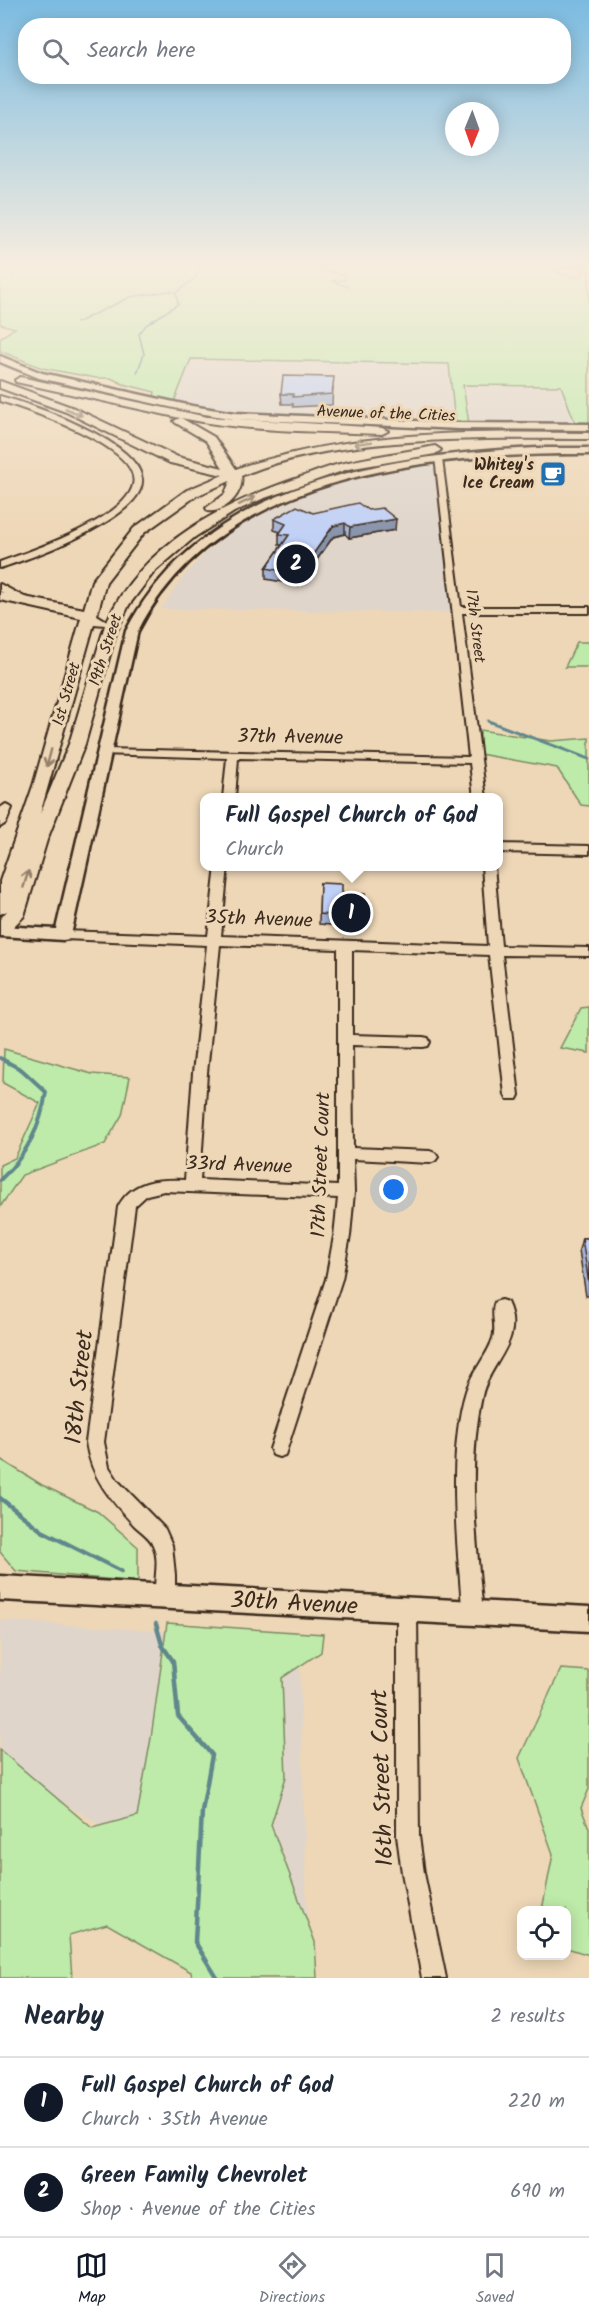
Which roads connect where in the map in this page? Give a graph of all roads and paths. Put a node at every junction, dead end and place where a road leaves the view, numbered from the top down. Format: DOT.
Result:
graph roads {
  1 [pos="0,359"];
  2 [pos="0,375"];
  3 [pos="0,384"];
  4 [pos="78,393"];
  5 [pos="0,398"];
  6 [pos="589,427"];
  7 [pos="589,435"];
  8 [pos="589,444"];
  9 [pos="589,451"];
  10 [pos="436,454"];
  11 [pos="235,474"];
  12 [pos="151,520"];
  13 [pos="231,523"];
  14 [pos="12,561"];
  15 [pos="0,566"];
  16 [pos="0,571"];
  17 [pos="132,590"];
  18 [pos="2,594"];
  19 [pos="29,602"];
  20 [pos="122,604"];
  21 [pos="457,610"];
  22 [pos="589,610"];
  23 [pos="89,615"];
  24 [pos="82,641"];
  25 [pos="89,706"];
  26 [pos="104,752"];
  27 [pos="233,755"];
  28 [pos="475,760"];
  29 [pos="229,793"];
  30 [pos="479,793"];
  31 [pos="6,808"];
  32 [pos="0,823"];
  33 [pos="503,848"];
  34 [pos="589,850"];
  35 [pos="222,871"];
  36 [pos="488,871"];
  37 [pos="0,908"];
  38 [pos="0,930"];
  39 [pos="63,935"];
  40 [pos="215,939"];
  41 [pos="345,945"];
  42 [pos="495,950"];
  43 [pos="589,952"];
  44 [pos="345,1040"];
  45 [pos="423,1042"];
  46 [pos="512,1095"];
  47 [pos="345,1153"];
  48 [pos="430,1157"];
  49 [pos="192,1185"];
  50 [pos="346,1192"];
  51 [pos="133,1195"];
  52 [pos="501,1307"];
  53 [pos="279,1449"];
  54 [pos="0,1588"];
  55 [pos="165,1598"];
  56 [pos="407,1610"];
  57 [pos="473,1612"];
  58 [pos="589,1619"];
  59 [pos="434,1978"];
  1 -- 6 [label="street, Avenue of the Cities"];
  2 -- 4 [label="main road, Avenue of the Cities"];
  3 -- 11 [label="main road, Avenue of the Cities, one-way"];
  4 -- 7 [label="main road, Avenue of the Cities"];
  4 -- 11 [label="main road, Avenue of the Cities"];
  5 -- 14 [label="street"];
  7 -- 11 [label="main road, one-way"];
  8 -- 10 [label="main road, Avenue of the Cities"];
  9 -- 10 [label="street, Avenue of the Cities"];
  10 -- 11 [label="main road, Avenue of the Cities"];
  10 -- 13 [label="street, Avenue of the Cities"];
  17 -- 10 [label="main road, 19th Street, one-way"];
  10 -- 21 [label="street, 17th Street"];
  11 -- 12 [label="main road, 1st Street"];
  11 -- 17 [label="main road"];
  12 -- 19 [label="main road"];
  12 -- 23 [label="main road, 1st Street"];
  13 -- 26 [label="street, 19th Street"];
  14 -- 15 [label="street"];
  14 -- 16 [label="street"];
  17 -- 20 [label="main road, 19th Street"];
  18 -- 19 [label="main road"];
  18 -- 23 [label="main road"];
  18 -- 24 [label="main road"];
  19 -- 23 [label="main road"];
  20 -- 23 [label="main road"];
  20 -- 25 [label="main road, 19th Street"];
  21 -- 22 [label="street"];
  21 -- 28 [label="street, 17th Street"];
  23 -- 24 [label="main road, 1st Street"];
  23 -- 25 [label="main road"];
  24 -- 37 [label="main road, 1st Street, one-way"];
  38 -- 25 [label="main road, 19th Street, one-way"];
  26 -- 27 [label="street, 37th Avenue"];
  26 -- 39 [label="street, 19th Street"];
  27 -- 28 [label="street, 37th Avenue"];
  27 -- 29 [label="street"];
  28 -- 30 [label="street, 17th Street"];
  31 -- 32 [label="street"];
  33 -- 34 [label="street"];
  35 -- 40 [label="street"];
  36 -- 42 [label="street"];
  38 -- 39 [label="street, 35th Avenue"];
  39 -- 40 [label="street, 35th Avenue"];
  40 -- 41 [label="street, 35th Avenue"];
  40 -- 49 [label="street"];
  41 -- 42 [label="street, 35th Avenue"];
  41 -- 44 [label="street, 17th Street Court"];
  42 -- 43 [label="street, 35th Avenue"];
  42 -- 46 [label="street"];
  44 -- 45 [label="street"];
  44 -- 47 [label="street, 17th Street Court"];
  47 -- 48 [label="street"];
  47 -- 50 [label="street, 17th Street Court"];
  49 -- 50 [label="street, 33rd Avenue"];
  49 -- 51 [label="street, 33rd Avenue"];
  50 -- 53 [label="street, 17th Street Court"];
  51 -- 55 [label="street, 18th Street"];
  52 -- 57 [label="street"];
  54 -- 55 [label="street, 30th Avenue"];
  55 -- 56 [label="street, 30th Avenue"];
  56 -- 57 [label="street, 30th Avenue"];
  56 -- 59 [label="street, 16th Street Court"];
  57 -- 58 [label="street, 30th Avenue"];
}
